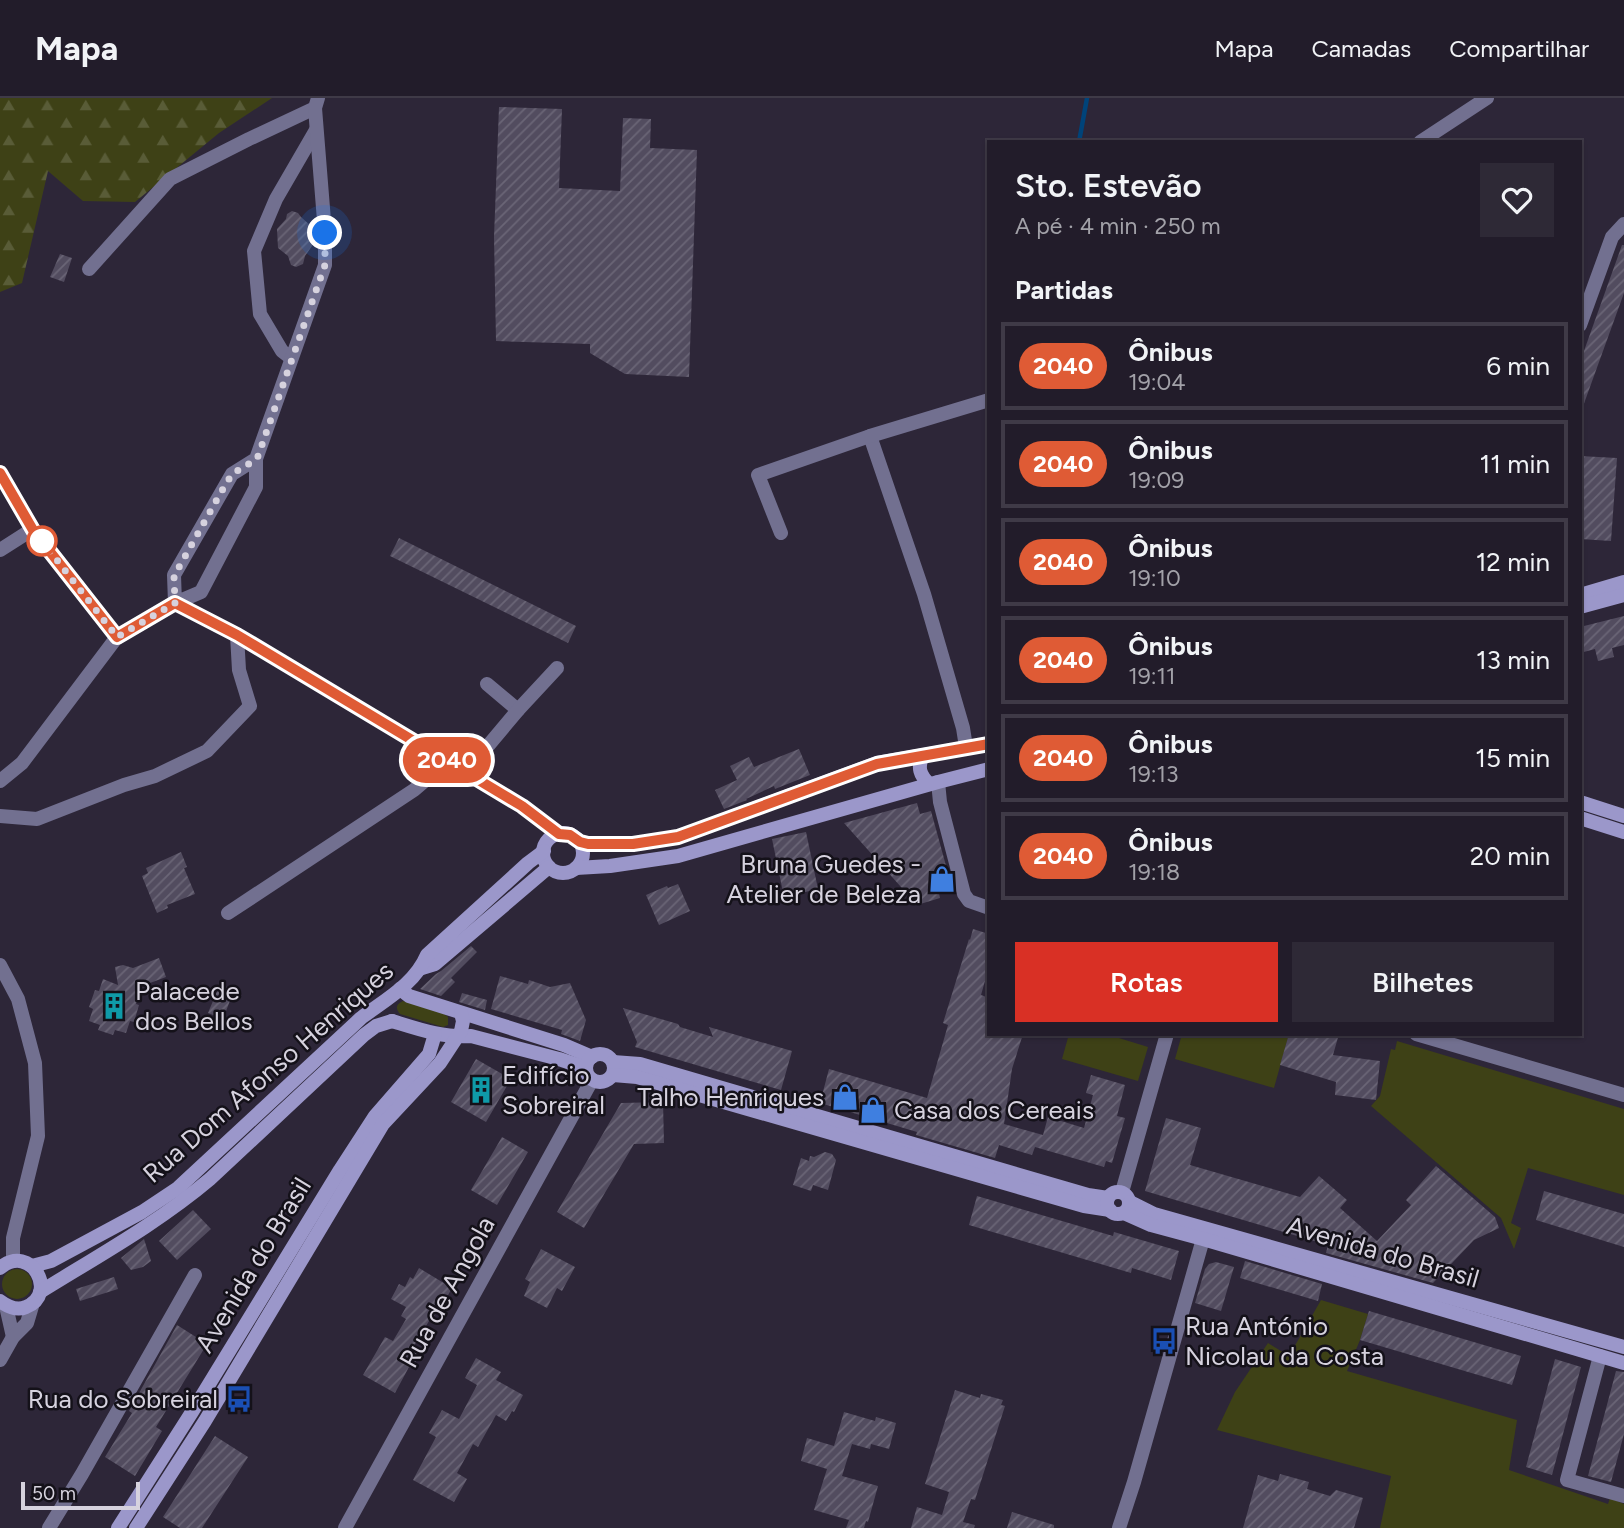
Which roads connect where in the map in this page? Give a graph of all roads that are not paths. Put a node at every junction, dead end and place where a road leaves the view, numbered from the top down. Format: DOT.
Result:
graph roads {
  1 [pos="1487,98"];
  2 [pos="316,103"];
  3 [pos="316,130"];
  4 [pos="1423,140"];
  5 [pos="1624,224"];
  6 [pos="89,270"];
  7 [pos="1582,320"];
  8 [pos="291,358"];
  9 [pos="987,401"];
  10 [pos="870,436"];
  11 [pos="257,459"];
  12 [pos="0,474"];
  13 [pos="33,530"];
  14 [pos="781,533"];
  15 [pos="0,550"];
  16 [pos="1624,582"];
  17 [pos="1582,594"];
  18 [pos="1624,595"];
  19 [pos="175,603"];
  20 [pos="1582,606"];
  21 [pos="237,635"];
  22 [pos="117,637"];
  23 [pos="557,668"];
  24 [pos="487,684"];
  25 [pos="517,710"];
  26 [pos="987,744"];
  27 [pos="967,747"];
  28 [pos="923,755"];
  29 [pos="448,761"];
  30 [pos="987,770"];
  31 [pos="466,772"];
  32 [pos="0,781"];
  33 [pos="934,783"];
  34 [pos="1582,803"];
  35 [pos="0,816"];
  36 [pos="1624,816"];
  37 [pos="1582,819"];
  38 [pos="1624,832"];
  39 [pos="559,834"];
  40 [pos="580,842"];
  41 [pos="544,852"];
  42 [pos="549,867"];
  43 [pos="576,869"];
  44 [pos="987,907"];
  45 [pos="228,913"];
  46 [pos="0,965"];
  47 [pos="422,968"];
  48 [pos="400,989"];
  49 [pos="388,1000"];
  50 [pos="461,1013"];
  51 [pos="392,1021"];
  52 [pos="435,1034"];
  53 [pos="1166,1036"];
  54 [pos="1423,1036"];
  55 [pos="456,1037"];
  56 [pos="590,1068"];
  57 [pos="613,1069"];
  58 [pos="1624,1095"];
  59 [pos="1119,1203"];
  60 [pos="1203,1239"];
  61 [pos="13,1261"];
  62 [pos="32,1266"];
  63 [pos="0,1268"];
  64 [pos="195,1275"];
  65 [pos="36,1298"];
  66 [pos="3,1303"];
  67 [pos="13,1337"];
  68 [pos="1624,1346"];
  69 [pos="1600,1356"];
  70 [pos="0,1360"];
  71 [pos="1624,1363"];
  72 [pos="1624,1496"];
  73 [pos="49,1528"];
  74 [pos="118,1528"];
  75 [pos="135,1528"];
  76 [pos="345,1528"];
  77 [pos="1119,1528"];
  1 -- 4 [label="street"];
  2 -- 3 [label="street"];
  2 -- 6 [label="street"];
  3 -- 8 [label="street"];
  3 -- 8 [label="street"];
  5 -- 7 [label="street"];
  8 -- 11 [label="street"];
  9 -- 10 [label="street"];
  10 -- 14 [label="street"];
  10 -- 27 [label="street"];
  11 -- 19 [label="street"];
  11 -- 19 [label="street"];
  12 -- 13 [label="street"];
  13 -- 15 [label="street"];
  13 -- 22 [label="street"];
  16 -- 17 [label="street"];
  18 -- 20 [label="street"];
  19 -- 21 [label="street"];
  19 -- 22 [label="street"];
  21 -- 29 [label="street"];
  21 -- 35 [label="street"];
  22 -- 32 [label="street"];
  23 -- 25 [label="street"];
  24 -- 25 [label="street"];
  25 -- 31 [label="street"];
  26 -- 27 [label="street"];
  27 -- 28 [label="street"];
  28 -- 33 [label="street"];
  28 -- 40 [label="street"];
  29 -- 31 [label="street"];
  29 -- 45 [label="street"];
  30 -- 33 [label="street"];
  31 -- 39 [label="street"];
  33 -- 43 [label="street"];
  33 -- 44 [label="street"];
  34 -- 36 [label="street"];
  37 -- 38 [label="street"];
  39 -- 40 [label="street"];
  39 -- 41 [label="street, Rua Dom Afonso Henriques"];
  40 -- 43 [label="street"];
  41 -- 42 [label="street"];
  41 -- 47 [label="street, Rua Dom Afonso Henriques"];
  42 -- 43 [label="street"];
  42 -- 47 [label="street, Rua Dom Afonso Henriques"];
  46 -- 61 [label="street"];
  47 -- 48 [label="street, Rua Dom Afonso Henriques"];
  48 -- 49 [label="street, Rua Dom Afonso Henriques"];
  48 -- 50 [label="street, Avenida do Brasil"];
  49 -- 51 [label="street"];
  49 -- 62 [label="street, Rua Dom Afonso Henriques"];
  50 -- 55 [label="street, Avenida do Brasil"];
  50 -- 56 [label="street, Avenida do Brasil"];
  51 -- 52 [label="street, Avenida do Brasil"];
  51 -- 65 [label="street, Rua Dom Afonso Henriques"];
  52 -- 55 [label="street, Avenida do Brasil"];
  52 -- 74 [label="street, Avenida do Brasil"];
  53 -- 59 [label="street"];
  54 -- 58 [label="street"];
  55 -- 56 [label="street, Avenida do Brasil"];
  55 -- 75 [label="street, Avenida do Brasil"];
  56 -- 57 [label="street, Avenida do Brasil"];
  56 -- 57 [label="street, Avenida do Brasil"];
  56 -- 76 [label="street, Rua de Angola"];
  57 -- 59 [label="street, Avenida do Brasil"];
  59 -- 60 [label="street, Avenida do Brasil"];
  59 -- 68 [label="street, Avenida do Brasil"];
  60 -- 69 [label="street, Avenida do Brasil"];
  60 -- 77 [label="street"];
  61 -- 62 [label="street"];
  61 -- 63 [label="street"];
  62 -- 65 [label="street"];
  64 -- 73 [label="street"];
  65 -- 66 [label="street, Rua Dom Afonso Henriques"];
  65 -- 67 [label="street"];
  66 -- 67 [label="street"];
  67 -- 70 [label="street"];
  69 -- 71 [label="street, Avenida do Brasil"];
  69 -- 72 [label="street"];
}
